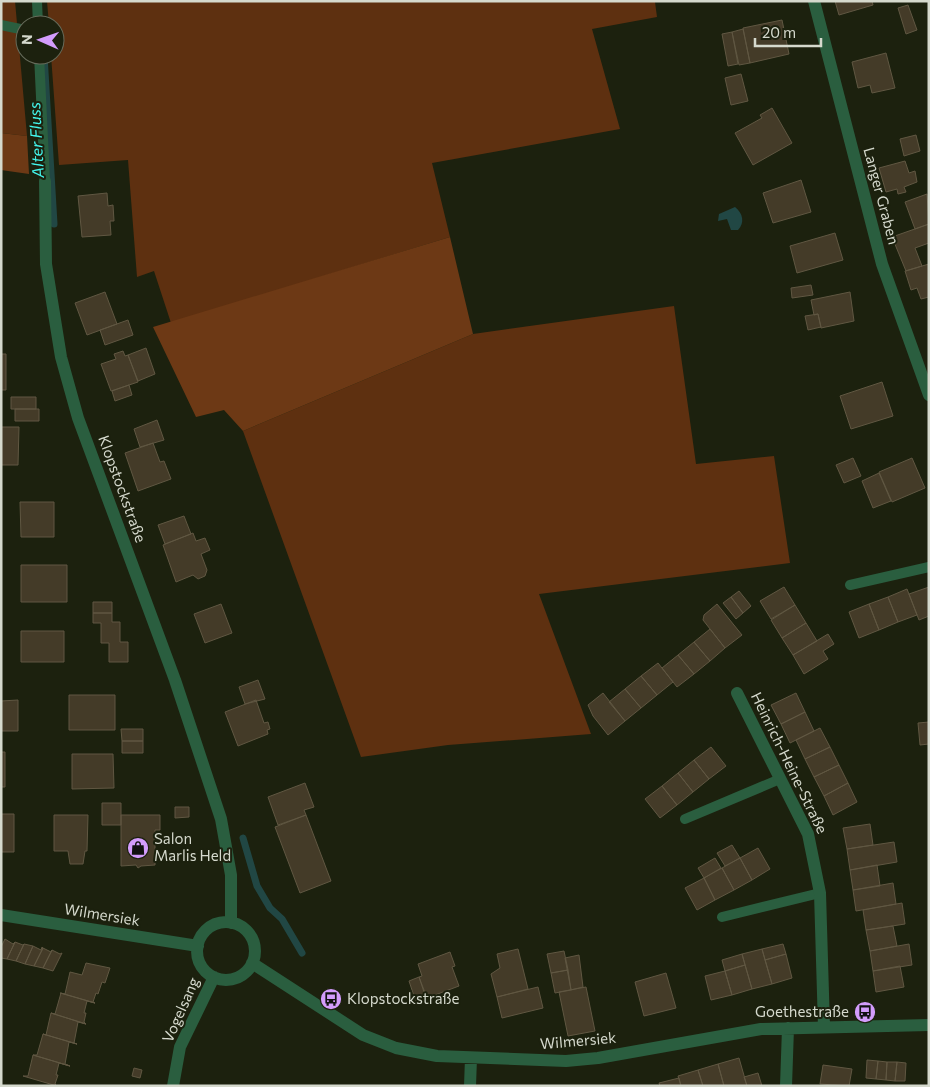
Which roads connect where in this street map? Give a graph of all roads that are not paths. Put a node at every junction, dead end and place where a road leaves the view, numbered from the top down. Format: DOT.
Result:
graph roads {
  1 [pos="36,1"];
  2 [pos="814,1"];
  3 [pos="37,15"];
  4 [pos="1,25"];
  5 [pos="15,28"];
  6 [pos="39,65"];
  7 [pos="45,181"];
  8 [pos="929,395"];
  9 [pos="929,567"];
  10 [pos="850,585"];
  11 [pos="737,693"];
  12 [pos="780,778"];
  13 [pos="685,819"];
  14 [pos="820,893"];
  15 [pos="1,915"];
  16 [pos="722,917"];
  17 [pos="231,922"];
  18 [pos="198,946"];
  19 [pos="252,963"];
  20 [pos="214,977"];
  21 [pos="929,1025"];
  22 [pos="824,1027"];
  23 [pos="788,1028"];
  24 [pos="471,1058"];
  25 [pos="173,1086"];
  26 [pos="470,1086"];
  27 [pos="786,1086"];
  1 -- 3 [label="lane"];
  2 -- 8 [label="street, Langer Graben"];
  4 -- 5 [label="lane"];
  6 -- 7 [label="lane, Klopstockstraße"];
  7 -- 17 [label="street, Klopstockstraße"];
  9 -- 10 [label="lane"];
  11 -- 12 [label="street, Heinrich-Heine-Straße"];
  12 -- 13 [label="lane"];
  12 -- 14 [label="street, Heinrich-Heine-Straße"];
  14 -- 16 [label="lane"];
  14 -- 22 [label="street, Heinrich-Heine-Straße"];
  15 -- 18 [label="street, Wilmersiek"];
  17 -- 18 [label="street"];
  17 -- 19 [label="street"];
  18 -- 20 [label="street"];
  19 -- 20 [label="street"];
  19 -- 24 [label="street, Wilmersiek"];
  20 -- 25 [label="street, Vogelsang"];
  21 -- 22 [label="street, Wilmersiek"];
  22 -- 23 [label="street, Wilmersiek"];
  23 -- 24 [label="street, Wilmersiek"];
  23 -- 27 [label="street"];
  24 -- 26 [label="street"];
}
